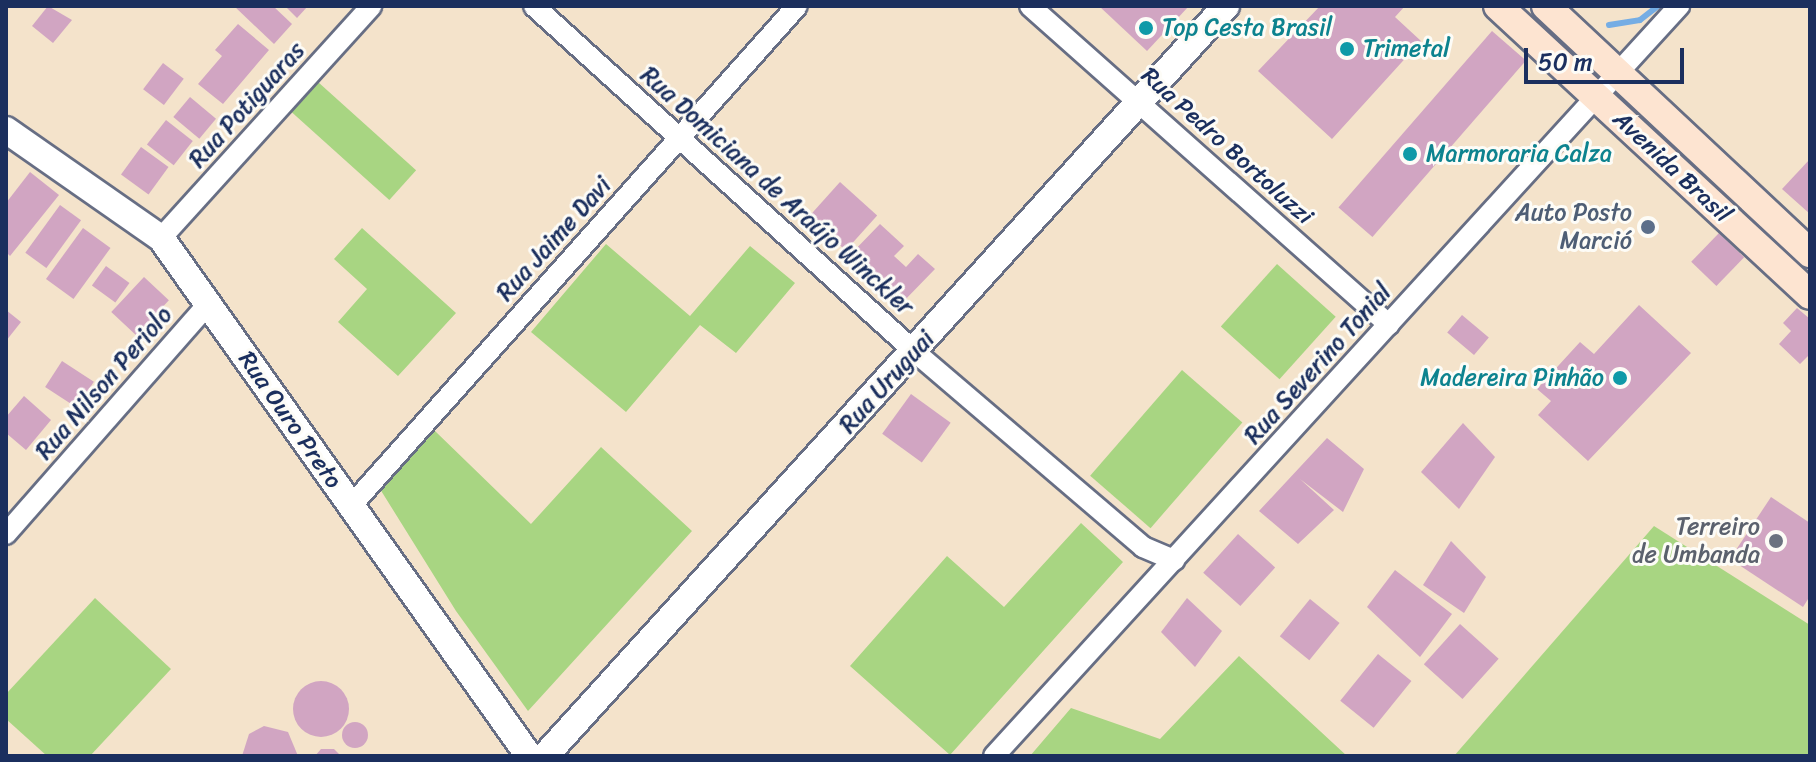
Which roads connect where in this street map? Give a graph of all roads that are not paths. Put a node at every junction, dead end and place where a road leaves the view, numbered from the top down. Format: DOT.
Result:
graph roads {
  1 [pos="371,6"];
  2 [pos="534,6"];
  3 [pos="797,6"];
  4 [pos="1030,6"];
  5 [pos="1226,6"];
  6 [pos="1498,6"];
  7 [pos="1546,6"];
  8 [pos="1679,6"];
  9 [pos="1619,74"];
  10 [pos="1598,98"];
  11 [pos="1139,103"];
  12 [pos="679,138"];
  13 [pos="10,141"];
  14 [pos="161,238"];
  15 [pos="1810,253"];
  16 [pos="1810,295"];
  17 [pos="209,303"];
  18 [pos="1389,325"];
  19 [pos="915,352"];
  20 [pos="350,507"];
  21 [pos="6,534"];
  22 [pos="1174,560"];
  23 [pos="529,756"];
  24 [pos="545,756"];
  25 [pos="994,756"];
  1 -- 14 [label="street, Rua Potiguaras"];
  2 -- 12 [label="street, Rua Domiciana de Araújo Winckler"];
  3 -- 12 [label="street, Rua Jaime Davi"];
  4 -- 11 [label="street, Rua Pedro Bortoluzzi"];
  5 -- 11 [label="street, Rua Uruguai"];
  6 -- 10 [label="main road, Avenida Brasil"];
  7 -- 9 [label="main road, Avenida Brasil"];
  8 -- 9 [label="street, Rua Severino Tonial"];
  9 -- 10 [label="street, Rua Severino Tonial"];
  9 -- 15 [label="main road, Avenida Brasil"];
  10 -- 16 [label="main road, Avenida Brasil"];
  10 -- 18 [label="street, Rua Severino Tonial"];
  11 -- 18 [label="street, Rua Pedro Bortoluzzi"];
  11 -- 19 [label="street, Rua Uruguai"];
  12 -- 19 [label="street, Rua Domiciana de Araújo Winckler"];
  12 -- 20 [label="street, Rua Jaime Davi"];
  13 -- 14 [label="street, Rua Ouro Preto"];
  14 -- 17 [label="street, Rua Ouro Preto"];
  17 -- 20 [label="street, Rua Ouro Preto"];
  17 -- 21 [label="street, Rua Nilson Periolo"];
  18 -- 22 [label="street, Rua Severino Tonial"];
  19 -- 22 [label="street, Rua Domiciana de Araújo Winckler"];
  19 -- 24 [label="street, Rua Uruguai"];
  20 -- 23 [label="street, Rua Ouro Preto"];
  22 -- 25 [label="street, Rua Severino Tonial"];
}
